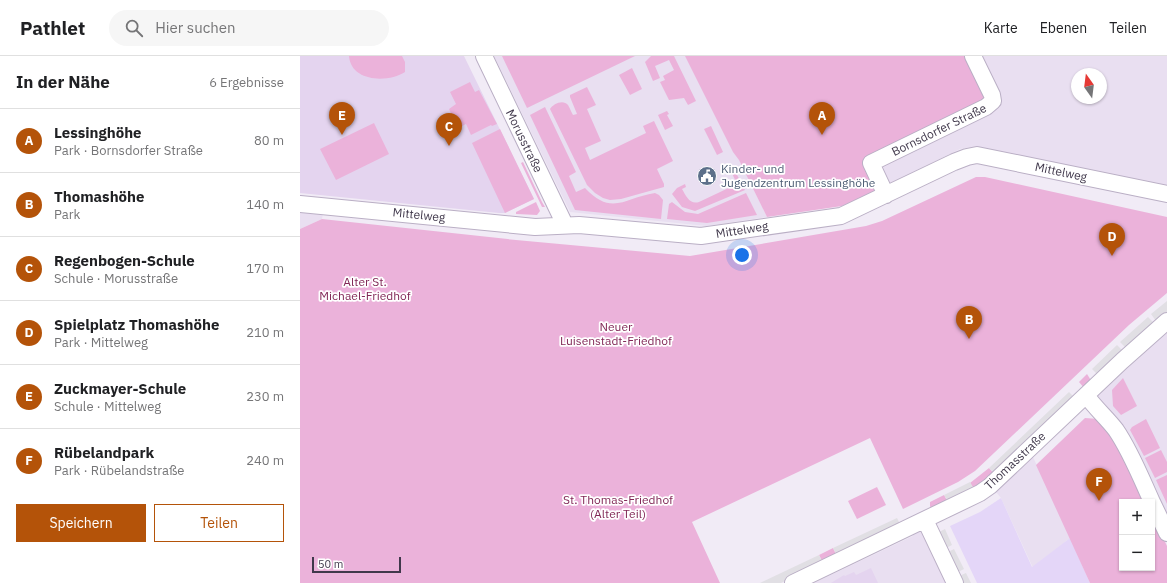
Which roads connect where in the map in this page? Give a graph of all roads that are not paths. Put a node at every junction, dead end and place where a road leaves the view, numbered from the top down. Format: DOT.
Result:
graph roads {
  1 [pos="484,56"];
  2 [pos="973,56"];
  3 [pos="1167,194"];
  4 [pos="886,195"];
  5 [pos="300,204"];
  6 [pos="565,225"];
  7 [pos="1167,320"];
  8 [pos="1086,395"];
  9 [pos="1151,499"];
  10 [pos="1155,508"];
  11 [pos="925,520"];
  12 [pos="1167,533"];
  13 [pos="793,583"];
  14 [pos="955,583"];
  1 -- 6 [label="street, Morusstraße"];
  2 -- 4 [label="street, Bornsdorfer Straße"];
  3 -- 4 [label="street, Mittelweg"];
  4 -- 6 [label="street, Mittelweg"];
  5 -- 6 [label="street, Mittelweg"];
  7 -- 8 [label="street, Thomasstraße"];
  8 -- 9 [label="street"];
  8 -- 11 [label="street, Thomasstraße"];
  10 -- 12 [label="street"];
  11 -- 13 [label="street, Thomasstraße"];
  11 -- 14 [label="street"];
}
